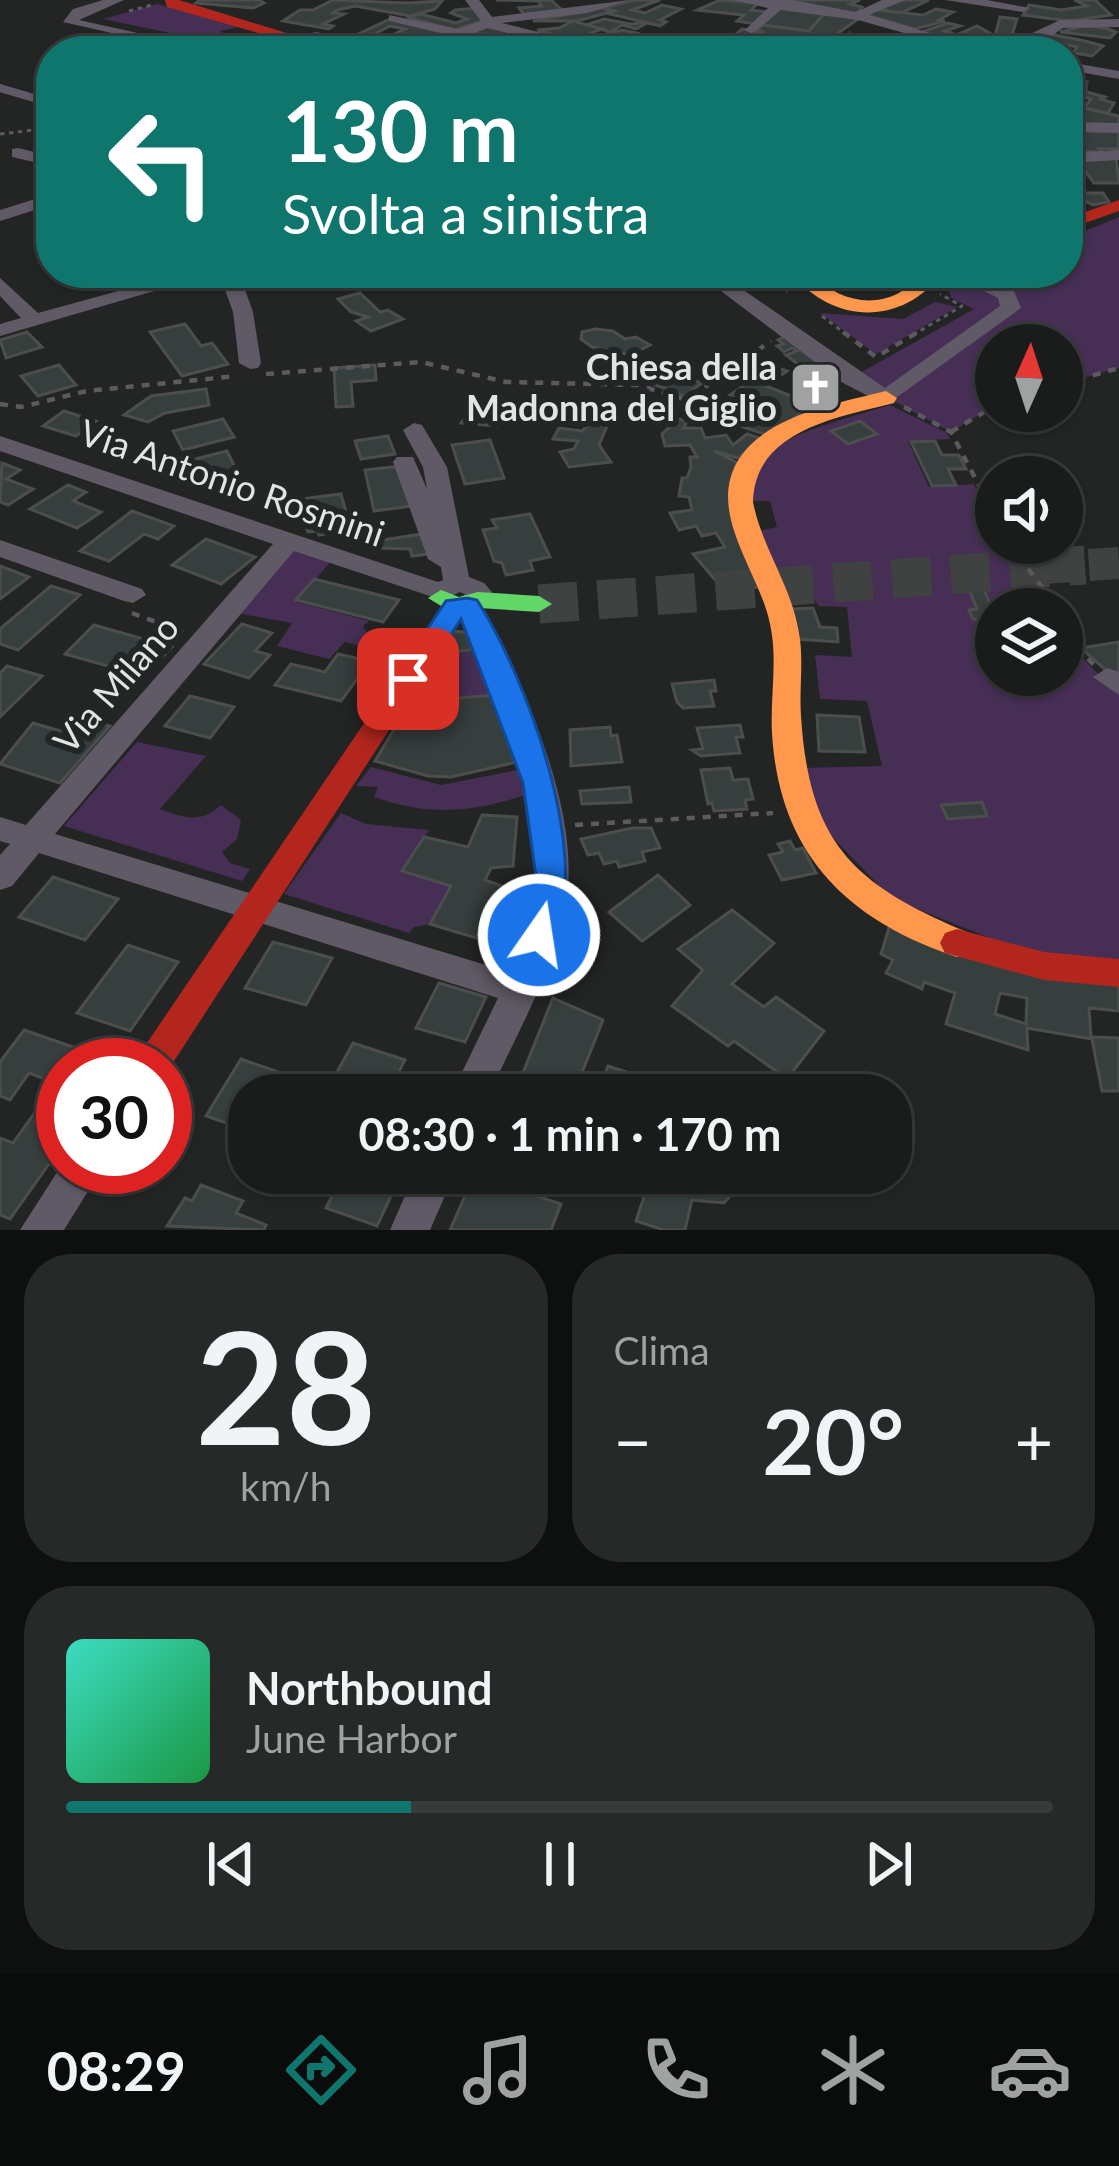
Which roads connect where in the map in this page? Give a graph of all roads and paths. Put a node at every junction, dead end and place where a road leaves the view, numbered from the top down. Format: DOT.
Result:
graph roads {
  1 [pos="117,0"];
  2 [pos="172,0"];
  3 [pos="472,0"];
  4 [pos="623,0"];
  5 [pos="740,0"];
  6 [pos="898,0"];
  7 [pos="781,3"];
  8 [pos="1026,4"];
  9 [pos="957,11"];
  10 [pos="859,16"];
  11 [pos="1119,16"];
  12 [pos="394,19"];
  13 [pos="488,22"];
  14 [pos="752,30"];
  15 [pos="454,32"];
  16 [pos="913,32"];
  17 [pos="1119,33"];
  18 [pos="127,36"];
  19 [pos="291,36"];
  20 [pos="445,36"];
  21 [pos="465,36"];
  22 [pos="540,36"];
  23 [pos="928,36"];
  24 [pos="1016,36"];
  25 [pos="1042,36"];
  26 [pos="1105,46"];
  27 [pos="1088,75"];
  28 [pos="0,88"];
  29 [pos="1119,91"];
  30 [pos="36,99"];
  31 [pos="1083,127"];
  32 [pos="1119,128"];
  33 [pos="36,130"];
  34 [pos="0,134"];
  35 [pos="18,153"];
  36 [pos="1119,155"];
  37 [pos="36,157"];
  38 [pos="1083,157"];
  39 [pos="36,204"];
  40 [pos="1119,205"];
  41 [pos="0,216"];
  42 [pos="1083,218"];
  43 [pos="0,284"];
  44 [pos="152,288"];
  45 [pos="234,288"];
  46 [pos="728,288"];
  47 [pos="805,288"];
  48 [pos="927,288"];
  49 [pos="941,288"];
  50 [pos="993,288"];
  51 [pos="814,310"];
  52 [pos="31,316"];
  53 [pos="0,330"];
  54 [pos="788,332"];
  55 [pos="250,363"];
  56 [pos="1119,368"];
  57 [pos="1083,378"];
  58 [pos="894,394"];
  59 [pos="0,404"];
  60 [pos="916,414"];
  61 [pos="975,417"];
  62 [pos="413,430"];
  63 [pos="951,432"];
  64 [pos="0,442"];
  65 [pos="405,462"];
  66 [pos="975,478"];
  67 [pos="290,540"];
  68 [pos="0,548"];
  69 [pos="133,595"];
  70 [pos="458,596"];
  71 [pos="539,604"];
  72 [pos="205,641"];
  73 [pos="1083,653"];
  74 [pos="1113,681"];
  75 [pos="786,812"];
  76 [pos="545,826"];
  77 [pos="16,834"];
  78 [pos="0,878"];
  79 [pos="256,907"];
  80 [pos="1119,974"];
  81 [pos="517,989"];
  82 [pos="169,1038"];
  83 [pos="479,1074"];
  84 [pos="64,1194"];
  85 [pos="426,1194"];
  86 [pos="40,1230"];
  87 [pos="410,1230"];
  1 -- 18 [label="street"];
  2 -- 19 [label="street"];
  3 -- 13 [label="street"];
  4 -- 13 [label="street"];
  5 -- 7 [label="street"];
  6 -- 10 [label="street"];
  7 -- 10 [label="street"];
  7 -- 14 [label="street"];
  8 -- 9 [label="street"];
  8 -- 24 [label="street"];
  9 -- 16 [label="street"];
  10 -- 16 [label="street"];
  11 -- 25 [label="street"];
  12 -- 15 [label="street"];
  13 -- 15 [label="street"];
  13 -- 22 [label="street"];
  15 -- 20 [label="street"];
  15 -- 21 [label="street"];
  16 -- 23 [label="street"];
  17 -- 26 [label="street"];
  27 -- 29 [label="street"];
  28 -- 30 [label="lane"];
  31 -- 32 [label="street"];
  33 -- 34 [label="path"];
  35 -- 37 [label="street"];
  36 -- 38 [label="street"];
  39 -- 41 [label="street"];
  40 -- 42 [label="street"];
  43 -- 52 [label="street"];
  44 -- 53 [label="street"];
  45 -- 55 [label="street"];
  46 -- 54 [label="street"];
  47 -- 48 [label="street"];
  49 -- 51 [label="path"];
  50 -- 58 [label="street"];
  54 -- 58 [label="street"];
  54 -- 59 [label="path"];
  56 -- 57 [label="path"];
  58 -- 80 [label="street"];
  60 -- 63 [label="path"];
  61 -- 63 [label="path"];
  62 -- 70 [label="street"];
  63 -- 66 [label="path"];
  64 -- 67 [label="street, Via Antonio Rosmini"];
  65 -- 70 [label="street"];
  67 -- 70 [label="street, Via Antonio Rosmini"];
  67 -- 72 [label="street, Via Milano"];
  68 -- 69 [label="street"];
  69 -- 72 [label="path"];
  70 -- 71 [label="street"];
  70 -- 76 [label="street"];
  70 -- 79 [label="street"];
  72 -- 77 [label="street, Via Milano"];
  73 -- 74 [label="path"];
  75 -- 76 [label="path"];
  76 -- 81 [label="street"];
  77 -- 78 [label="street, Via Milano"];
  77 -- 79 [label="street"];
  79 -- 81 [label="street"];
  79 -- 82 [label="street"];
  81 -- 83 [label="street"];
  84 -- 86 [label="street"];
  85 -- 87 [label="street"];
}
